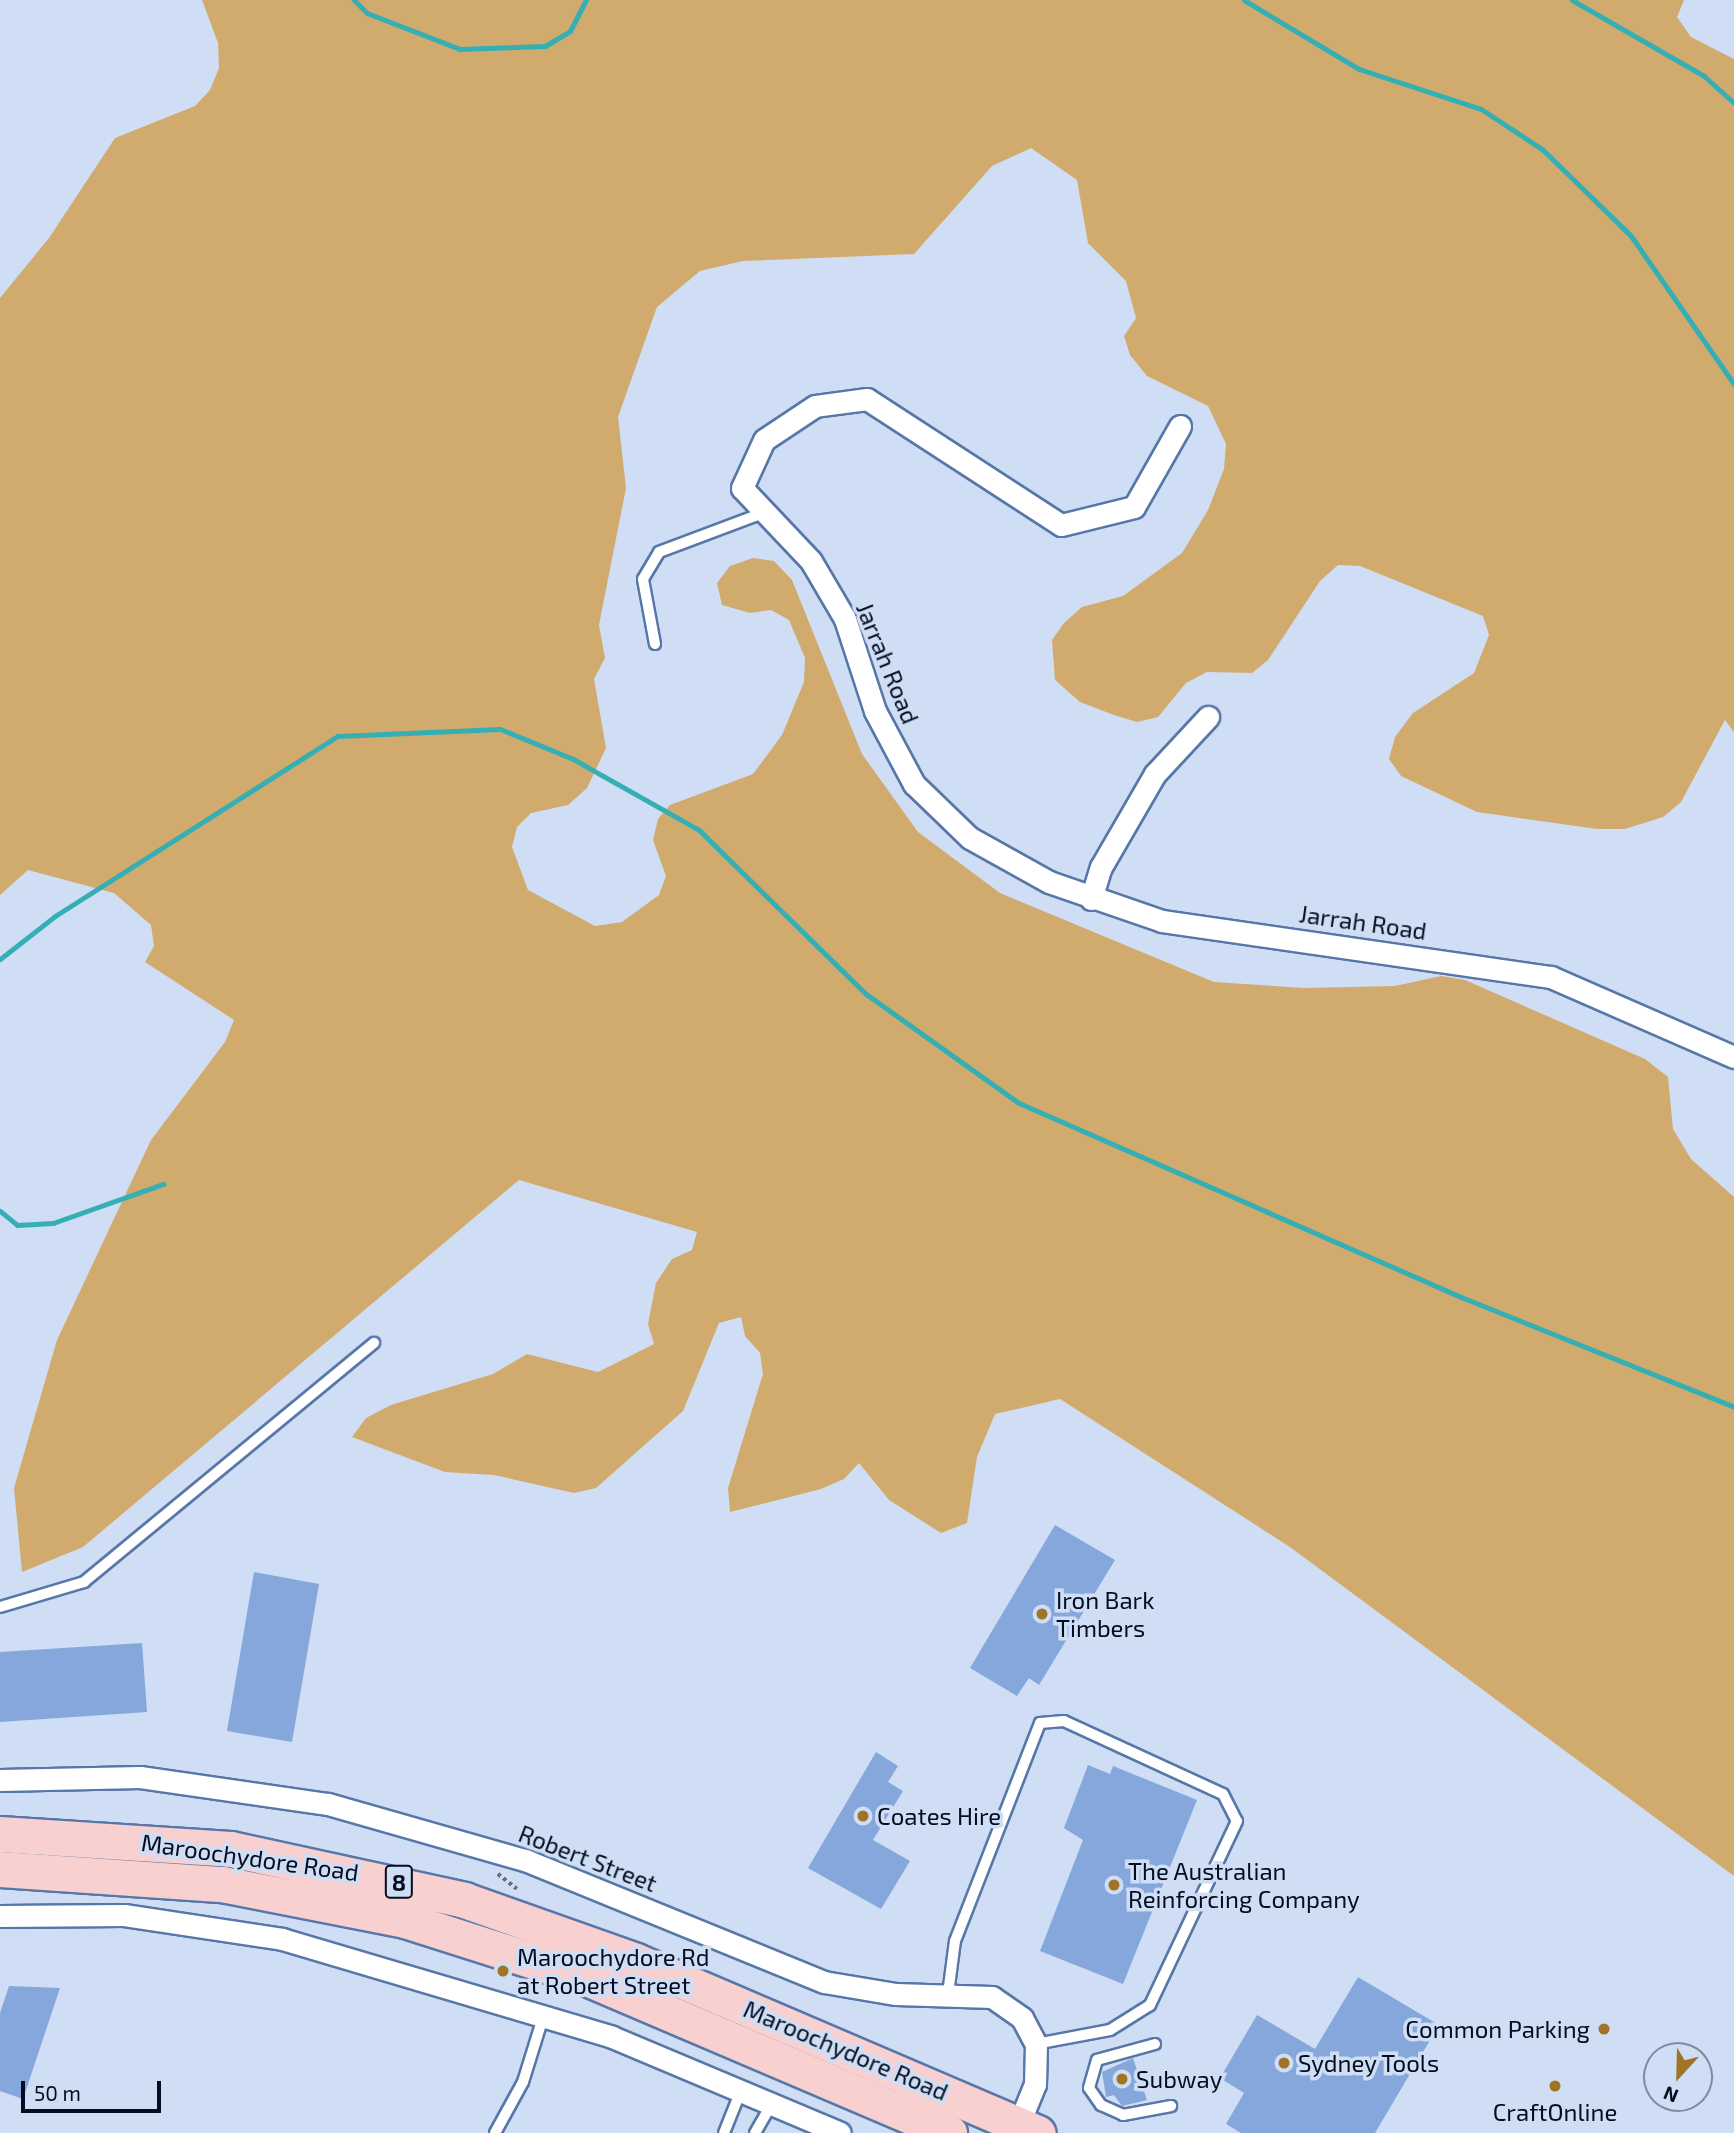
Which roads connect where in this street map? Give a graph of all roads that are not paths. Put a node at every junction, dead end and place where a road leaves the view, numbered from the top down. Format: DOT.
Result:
graph roads {
  1 [pos="1180,426"];
  2 [pos="763,513"];
  3 [pos="654,643"];
  4 [pos="1208,718"];
  5 [pos="1091,899"];
  6 [pos="1734,1057"];
  7 [pos="374,1343"];
  8 [pos="0,1607"];
  9 [pos="0,1780"];
  10 [pos="0,1834"];
  11 [pos="0,1869"];
  12 [pos="0,1916"];
  13 [pos="948,1994"];
  14 [pos="544,2014"];
  15 [pos="1035,2044"];
  16 [pos="1155,2044"];
  17 [pos="742,2088"];
  18 [pos="773,2102"];
  19 [pos="1171,2106"];
  20 [pos="1024,2130"];
  21 [pos="495,2133"];
  22 [pos="724,2133"];
  23 [pos="755,2133"];
  24 [pos="840,2133"];
  25 [pos="949,2133"];
  1 -- 2 [label="street, Jarrah Road"];
  2 -- 3 [label="lane"];
  2 -- 5 [label="street, Jarrah Road"];
  4 -- 5 [label="street"];
  5 -- 6 [label="street, Jarrah Road"];
  7 -- 8 [label="lane"];
  9 -- 13 [label="street, Robert Street"];
  10 -- 20 [label="highway, Maroochydore Road / 8"];
  11 -- 25 [label="highway, Maroochydore Road / 8"];
  12 -- 14 [label="street"];
  13 -- 15 [label="street, Robert Street"];
  13 -- 15 [label="lane"];
  14 -- 17 [label="street"];
  14 -- 21 [label="lane"];
  15 -- 20 [label="street"];
  16 -- 19 [label="lane"];
  17 -- 18 [label="street"];
  17 -- 22 [label="lane"];
  18 -- 23 [label="lane"];
  18 -- 24 [label="street"];
}
